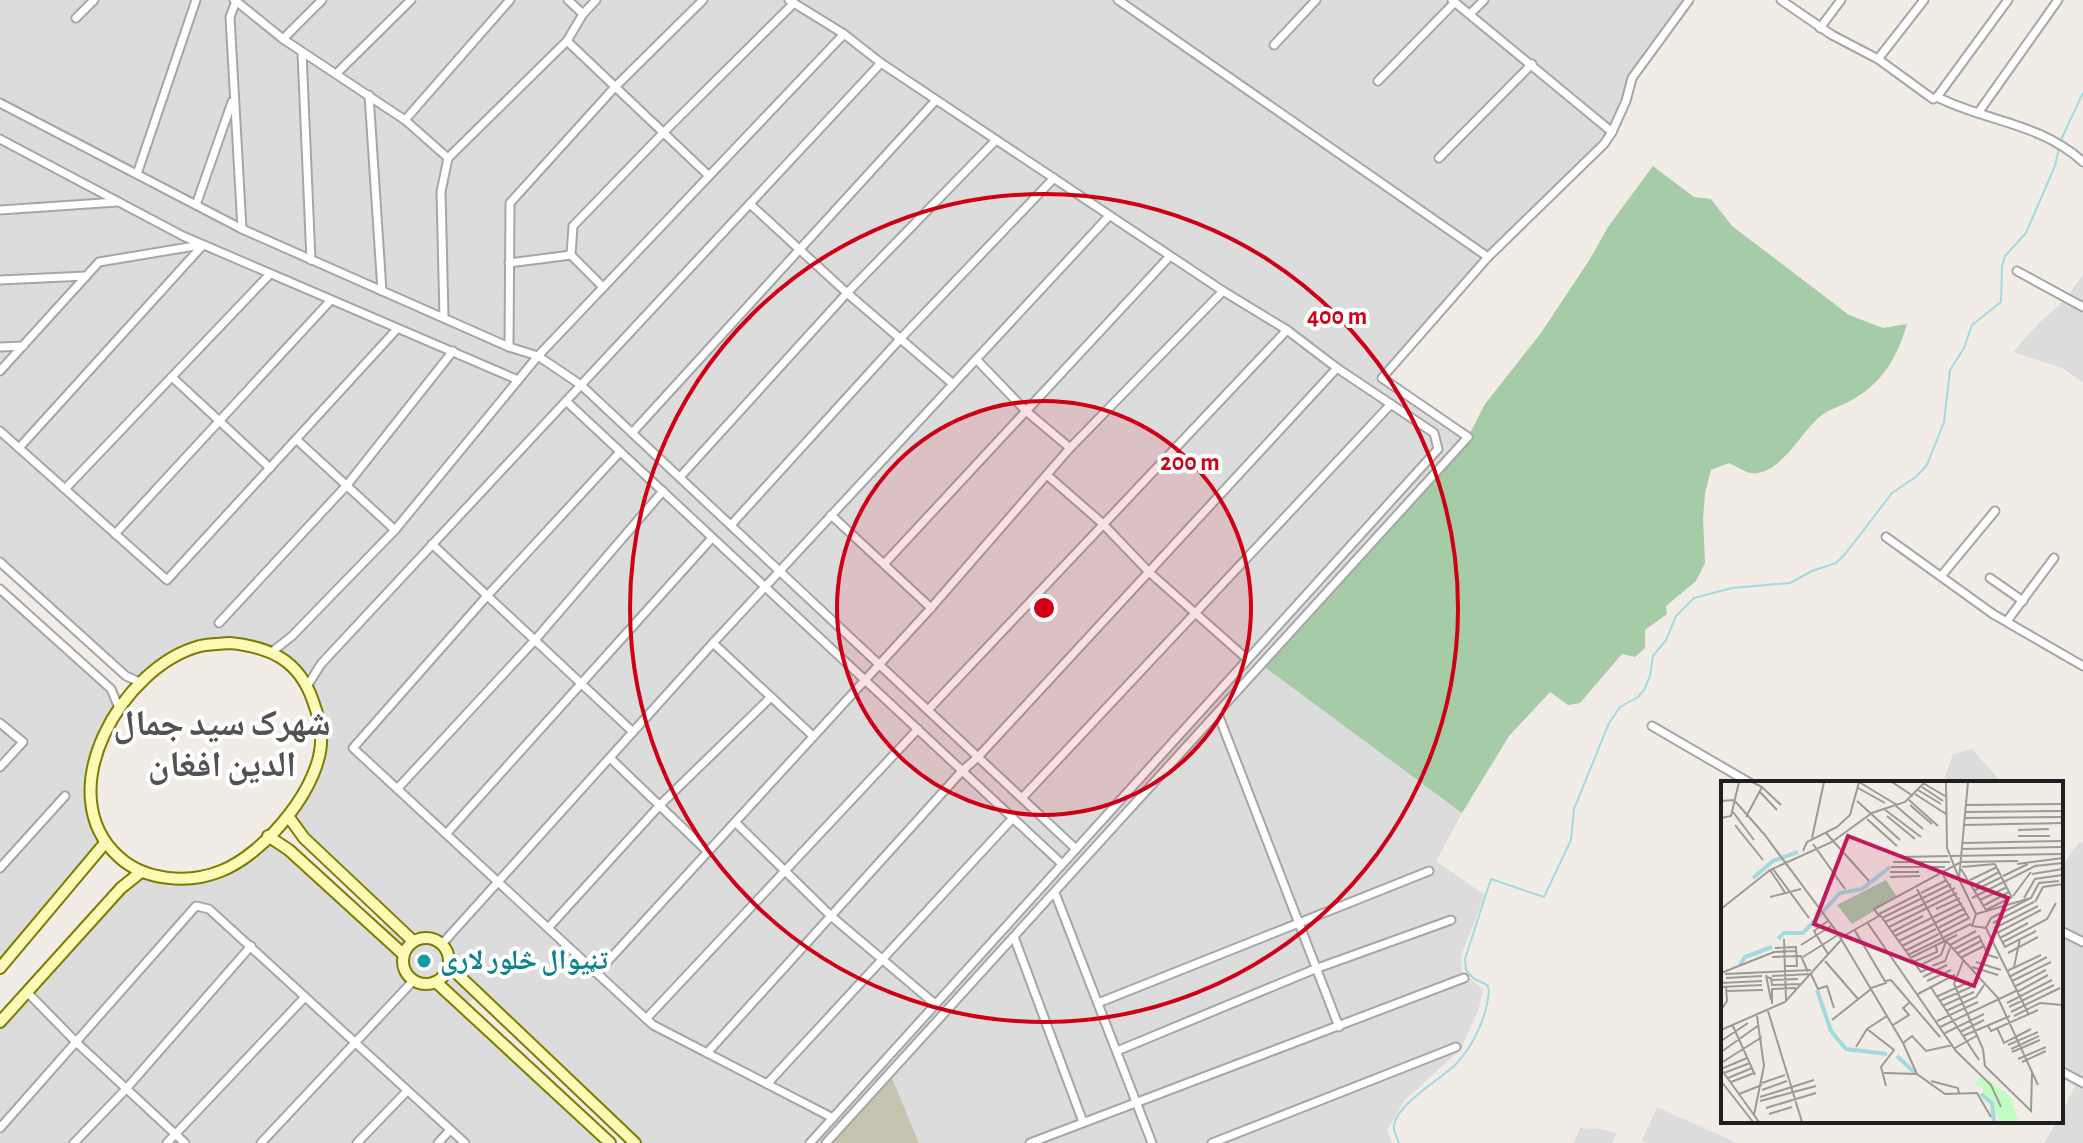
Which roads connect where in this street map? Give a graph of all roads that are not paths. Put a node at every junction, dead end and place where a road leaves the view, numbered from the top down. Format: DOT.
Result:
graph roads {
  1 [pos="94,0"];
  2 [pos="196,0"];
  3 [pos="322,0"];
  4 [pos="411,0"];
  5 [pos="510,0"];
  6 [pos="568,0"];
  7 [pos="596,0"];
  8 [pos="703,0"];
  9 [pos="1118,0"];
  10 [pos="1316,0"];
  11 [pos="1484,0"];
  12 [pos="1689,0"];
  13 [pos="1781,0"];
  14 [pos="1841,0"];
  15 [pos="1924,0"];
  16 [pos="2008,0"];
  17 [pos="2058,0"];
  18 [pos="235,1"];
  19 [pos="1454,1"];
  20 [pos="791,2"];
  21 [pos="583,14"];
  22 [pos="1470,14"];
  23 [pos="76,18"];
  24 [pos="1820,28"];
  25 [pos="844,34"];
  26 [pos="283,39"];
  27 [pos="567,41"];
  28 [pos="1274,45"];
  29 [pos="302,53"];
  30 [pos="1878,59"];
  31 [pos="881,63"];
  32 [pos="1532,64"];
  33 [pos="337,73"];
  34 [pos="1378,81"];
  35 [pos="615,87"];
  36 [pos="369,95"];
  37 [pos="234,97"];
  38 [pos="1937,97"];
  39 [pos="936,100"];
  40 [pos="0,103"];
  41 [pos="1978,113"];
  42 [pos="405,120"];
  43 [pos="1612,132"];
  44 [pos="663,133"];
  45 [pos="996,140"];
  46 [pos="2,141"];
  47 [pos="448,158"];
  48 [pos="1439,158"];
  49 [pos="2083,162"];
  50 [pos="137,174"];
  51 [pos="708,175"];
  52 [pos="1054,178"];
  53 [pos="119,202"];
  54 [pos="750,204"];
  55 [pos="196,205"];
  56 [pos="0,210"];
  57 [pos="1109,216"];
  58 [pos="242,229"];
  59 [pos="203,245"];
  60 [pos="801,250"];
  61 [pos="571,255"];
  62 [pos="1170,256"];
  63 [pos="1488,257"];
  64 [pos="311,260"];
  65 [pos="509,263"];
  66 [pos="2017,271"];
  67 [pos="270,274"];
  68 [pos="86,276"];
  69 [pos="0,280"];
  70 [pos="603,287"];
  71 [pos="382,291"];
  72 [pos="1223,291"];
  73 [pos="847,293"];
  74 [pos="331,300"];
  75 [pos="2083,307"];
  76 [pos="444,318"];
  77 [pos="397,329"];
  78 [pos="1287,330"];
  79 [pos="901,338"];
  80 [pos="23,346"];
  81 [pos="0,347"];
  82 [pos="509,347"];
  83 [pos="453,351"];
  84 [pos="538,356"];
  85 [pos="976,359"];
  86 [pos="1337,368"];
  87 [pos="0,371"];
  88 [pos="172,377"];
  89 [pos="518,380"];
  90 [pos="953,384"];
  91 [pos="581,385"];
  92 [pos="566,401"];
  93 [pos="1391,404"];
  94 [pos="1026,411"];
  95 [pos="219,421"];
  96 [pos="0,431"];
  97 [pos="632,433"];
  98 [pos="296,439"];
  99 [pos="19,448"];
  100 [pos="1070,448"];
  101 [pos="620,452"];
  102 [pos="270,468"];
  103 [pos="1047,475"];
  104 [pos="680,477"];
  105 [pos="347,485"];
  106 [pos="65,489"];
  107 [pos="663,491"];
  108 [pos="1995,511"];
  109 [pos="831,515"];
  110 [pos="1102,523"];
  111 [pos="731,525"];
  112 [pos="395,530"];
  113 [pos="115,534"];
  114 [pos="1886,537"];
  115 [pos="712,538"];
  116 [pos="432,544"];
  117 [pos="2054,558"];
  118 [pos="0,562"];
  119 [pos="884,564"];
  120 [pos="780,571"];
  121 [pos="1149,572"];
  122 [pos="1942,575"];
  123 [pos="1990,578"];
  124 [pos="765,587"];
  125 [pos="0,589"];
  126 [pos="487,596"];
  127 [pos="2023,601"];
  128 [pos="931,608"];
  129 [pos="1195,613"];
  130 [pos="2007,621"];
  131 [pos="219,623"];
  132 [pos="535,640"];
  133 [pos="713,643"];
  134 [pos="273,651"];
  135 [pos="1247,659"];
  136 [pos="880,665"];
  137 [pos="2083,666"];
  138 [pos="865,680"];
  139 [pos="142,683"];
  140 [pos="308,685"];
  141 [pos="582,685"];
  142 [pos="771,697"];
  143 [pos="119,708"];
  144 [pos="928,710"];
  145 [pos="1218,714"];
  146 [pos="0,723"];
  147 [pos="1652,726"];
  148 [pos="918,729"];
  149 [pos="633,732"];
  150 [pos="813,736"];
  151 [pos="978,757"];
  152 [pos="610,758"];
  153 [pos="0,767"];
  154 [pos="962,771"];
  155 [pos="1747,781"];
  156 [pos="398,788"];
  157 [pos="65,796"];
  158 [pos="1022,798"];
  159 [pos="660,805"];
  160 [pos="288,816"];
  161 [pos="1013,818"];
  162 [pos="735,822"];
  163 [pos="447,833"];
  164 [pos="268,836"];
  165 [pos="105,843"];
  166 [pos="1076,849"];
  167 [pos="708,852"];
  168 [pos="1062,864"];
  169 [pos="0,868"];
  170 [pos="786,870"];
  171 [pos="1429,871"];
  172 [pos="141,872"];
  173 [pos="499,881"];
  174 [pos="1055,893"];
  175 [pos="831,916"];
  176 [pos="1451,920"];
  177 [pos="1299,923"];
  178 [pos="549,927"];
  179 [pos="2063,932"];
  180 [pos="1014,937"];
  181 [pos="413,941"];
  182 [pos="2083,942"];
  183 [pos="442,944"];
  184 [pos="251,946"];
  185 [pos="403,954"];
  186 [pos="884,958"];
  187 [pos="449,966"];
  188 [pos="0,968"];
  189 [pos="1315,969"];
  190 [pos="597,973"];
  191 [pos="1464,978"];
  192 [pos="413,981"];
  193 [pos="436,982"];
  194 [pos="28,993"];
  195 [pos="305,997"];
  196 [pos="1098,1003"];
  197 [pos="935,1004"];
  198 [pos="646,1019"];
  199 [pos="0,1022"];
  200 [pos="1339,1027"];
  201 [pos="354,1042"];
  202 [pos="77,1043"];
  203 [pos="1456,1047"];
  204 [pos="1117,1051"];
  205 [pos="707,1053"];
  206 [pos="2063,1072"];
  207 [pos="2083,1083"];
  208 [pos="767,1084"];
  209 [pos="126,1089"];
  210 [pos="407,1091"];
  211 [pos="1136,1103"];
  212 [pos="833,1118"];
  213 [pos="1083,1122"];
  214 [pos="0,1128"];
  215 [pos="450,1130"];
  216 [pos="175,1134"];
  217 [pos="635,1142"];
  218 [pos="74,1143"];
  219 [pos="167,1143"];
  220 [pos="185,1143"];
  221 [pos="261,1143"];
  222 [pos="357,1143"];
  223 [pos="438,1143"];
  224 [pos="465,1143"];
  225 [pos="610,1143"];
  226 [pos="810,1143"];
  227 [pos="826,1143"];
  228 [pos="1030,1143"];
  229 [pos="1152,1143"];
  230 [pos="1212,1143"];
  1 -- 23 [label="street"];
  2 -- 50 [label="street"];
  3 -- 26 [label="street"];
  4 -- 33 [label="street"];
  5 -- 42 [label="street"];
  6 -- 21 [label="street"];
  7 -- 21 [label="street"];
  8 -- 35 [label="street"];
  9 -- 63 [label="street"];
  10 -- 28 [label="street"];
  11 -- 22 [label="street"];
  12 -- 43 [label="street"];
  13 -- 24 [label="street"];
  14 -- 24 [label="street"];
  15 -- 30 [label="street"];
  16 -- 38 [label="street"];
  17 -- 41 [label="street"];
  18 -- 26 [label="street"];
  18 -- 37 [label="street"];
  19 -- 22 [label="street"];
  19 -- 34 [label="street"];
  20 -- 25 [label="street"];
  20 -- 44 [label="street"];
  21 -- 27 [label="street"];
  22 -- 32 [label="street"];
  24 -- 30 [label="street"];
  25 -- 31 [label="street"];
  25 -- 51 [label="street"];
  26 -- 29 [label="street"];
  27 -- 35 [label="street"];
  27 -- 47 [label="street"];
  29 -- 33 [label="street"];
  29 -- 64 [label="street"];
  30 -- 38 [label="street"];
  31 -- 39 [label="street"];
  31 -- 54 [label="street"];
  32 -- 43 [label="street"];
  32 -- 48 [label="street"];
  33 -- 36 [label="street"];
  35 -- 44 [label="street"];
  35 -- 65 [label="street"];
  36 -- 42 [label="street"];
  36 -- 71 [label="street"];
  37 -- 55 [label="street"];
  37 -- 58 [label="street"];
  38 -- 41 [label="street"];
  39 -- 45 [label="street"];
  39 -- 60 [label="street"];
  40 -- 50 [label="street"];
  41 -- 49 [label="street"];
  42 -- 47 [label="street"];
  43 -- 63 [label="street"];
  44 -- 51 [label="street"];
  44 -- 61 [label="street"];
  45 -- 52 [label="street"];
  45 -- 73 [label="street"];
  46 -- 53 [label="street"];
  47 -- 76 [label="street"];
  50 -- 55 [label="street"];
  51 -- 70 [label="street"];
  52 -- 57 [label="street"];
  52 -- 79 [label="street"];
  53 -- 56 [label="street"];
  53 -- 59 [label="street"];
  54 -- 60 [label="street"];
  54 -- 91 [label="street"];
  55 -- 58 [label="street"];
  57 -- 62 [label="street"];
  57 -- 85 [label="street"];
  58 -- 64 [label="street"];
  59 -- 67 [label="street"];
  59 -- 68 [label="street"];
  59 -- 99 [label="street"];
  60 -- 73 [label="street"];
  60 -- 97 [label="street"];
  61 -- 65 [label="street"];
  61 -- 70 [label="street"];
  62 -- 72 [label="street"];
  62 -- 94 [label="street"];
  63 -- 145 [label="street"];
  64 -- 71 [label="street"];
  65 -- 82 [label="street"];
  66 -- 75 [label="street"];
  67 -- 74 [label="street"];
  67 -- 88 [label="street"];
  68 -- 69 [label="street"];
  68 -- 80 [label="street"];
  70 -- 84 [label="street"];
  71 -- 76 [label="street"];
  72 -- 78 [label="street"];
  72 -- 100 [label="street"];
  73 -- 79 [label="street"];
  73 -- 104 [label="street"];
  74 -- 77 [label="street"];
  74 -- 95 [label="street"];
  76 -- 82 [label="street"];
  77 -- 83 [label="street"];
  77 -- 98 [label="street"];
  78 -- 86 [label="street"];
  78 -- 110 [label="street"];
  79 -- 90 [label="street"];
  79 -- 111 [label="street"];
  80 -- 81 [label="street"];
  80 -- 87 [label="street"];
  82 -- 84 [label="street"];
  83 -- 89 [label="street"];
  83 -- 105 [label="street"];
  84 -- 89 [label="street"];
  84 -- 91 [label="street"];
  85 -- 90 [label="street"];
  85 -- 94 [label="street"];
  86 -- 93 [label="street"];
  86 -- 121 [label="street"];
  88 -- 95 [label="street"];
  88 -- 106 [label="street"];
  89 -- 112 [label="street"];
  90 -- 109 [label="street"];
  91 -- 92 [label="street"];
  91 -- 97 [label="street"];
  92 -- 101 [label="street"];
  92 -- 116 [label="street"];
  93 -- 129 [label="street"];
  93 -- 135 [label="street"];
  94 -- 100 [label="street"];
  94 -- 119 [label="street"];
  95 -- 102 [label="street"];
  95 -- 113 [label="street"];
  96 -- 99 [label="street"];
  97 -- 104 [label="street"];
  98 -- 102 [label="street"];
  98 -- 105 [label="street"];
  99 -- 106 [label="street"];
  100 -- 103 [label="street"];
  101 -- 107 [label="street"];
  101 -- 126 [label="street"];
  102 -- 113 [label="street"];
  103 -- 110 [label="street"];
  103 -- 128 [label="street"];
  104 -- 111 [label="street"];
  105 -- 112 [label="street"];
  105 -- 131 [label="street"];
  106 -- 113 [label="street"];
  107 -- 115 [label="street"];
  107 -- 132 [label="street"];
  108 -- 122 [label="street"];
  109 -- 119 [label="street"];
  109 -- 120 [label="street"];
  110 -- 121 [label="street"];
  110 -- 144 [label="street"];
  111 -- 120 [label="street"];
  112 -- 134 [label="street"];
  114 -- 122 [label="street"];
  115 -- 124 [label="street"];
  115 -- 141 [label="street"];
  116 -- 126 [label="street"];
  116 -- 140 [label="street"];
  117 -- 127 [label="street"];
  118 -- 139 [label="street"];
  119 -- 128 [label="street"];
  120 -- 124 [label="street"];
  120 -- 136 [label="street"];
  121 -- 129 [label="street"];
  121 -- 151 [label="street"];
  122 -- 130 [label="street"];
  123 -- 127 [label="street"];
  124 -- 133 [label="street"];
  124 -- 138 [label="street"];
  125 -- 143 [label="street"];
  126 -- 132 [label="street"];
  126 -- 156 [label="street"];
  127 -- 130 [label="street"];
  128 -- 136 [label="street"];
  129 -- 135 [label="street"];
  129 -- 158 [label="street"];
  130 -- 137 [label="street"];
  132 -- 141 [label="street"];
  132 -- 156 [label="street"];
  133 -- 142 [label="street"];
  133 -- 149 [label="street"];
  134 -- 139 [label="street"];
  134 -- 140 [label="street"];
  135 -- 166 [label="street"];
  136 -- 138 [label="street"];
  136 -- 144 [label="street"];
  138 -- 148 [label="street"];
  138 -- 150 [label="street"];
  139 -- 143 [label="street"];
  140 -- 160 [label="street"];
  141 -- 149 [label="street"];
  141 -- 163 [label="street"];
  142 -- 150 [label="street"];
  142 -- 159 [label="street"];
  143 -- 165 [label="street"];
  144 -- 151 [label="street"];
  145 -- 174 [label="street"];
  145 -- 177 [label="street"];
  146 -- 153 [label="street"];
  147 -- 155 [label="street"];
  148 -- 154 [label="street"];
  148 -- 170 [label="street"];
  149 -- 152 [label="street"];
  150 -- 162 [label="street"];
  151 -- 154 [label="street"];
  151 -- 158 [label="street"];
  152 -- 159 [label="street"];
  152 -- 173 [label="street"];
  154 -- 161 [label="street"];
  154 -- 175 [label="street"];
  156 -- 163 [label="street"];
  157 -- 169 [label="street"];
  158 -- 166 [label="street"];
  159 -- 167 [label="street"];
  159 -- 178 [label="street"];
  160 -- 164 [label="street"];
  160 -- 181 [label="street"];
  161 -- 168 [label="street"];
  161 -- 186 [label="street"];
  162 -- 167 [label="street"];
  162 -- 170 [label="street"];
  163 -- 173 [label="street"];
  164 -- 172 [label="street"];
  164 -- 185 [label="street"];
  165 -- 172 [label="street"];
  165 -- 188 [label="street"];
  166 -- 168 [label="street"];
  167 -- 190 [label="street"];
  168 -- 197 [label="street"];
  170 -- 175 [label="street"];
  170 -- 198 [label="street"];
  171 -- 177 [label="street"];
  172 -- 194 [label="street"];
  173 -- 178 [label="street"];
  173 -- 183 [label="street"];
  174 -- 180 [label="street"];
  174 -- 196 [label="street"];
  175 -- 186 [label="street"];
  175 -- 205 [label="street"];
  176 -- 189 [label="street"];
  177 -- 189 [label="street"];
  177 -- 196 [label="street"];
  178 -- 190 [label="street"];
  179 -- 182 [label="street"];
  180 -- 213 [label="street"];
  180 -- 227 [label="street"];
  181 -- 183 [label="street"];
  181 -- 185 [label="street"];
  183 -- 187 [label="street"];
  184 -- 195 [label="street"];
  184 -- 202 [label="street"];
  184 -- 209 [label="street"];
  185 -- 192 [label="street"];
  186 -- 197 [label="street"];
  186 -- 208 [label="street"];
  187 -- 193 [label="street"];
  187 -- 217 [label="street"];
  189 -- 200 [label="street"];
  189 -- 204 [label="street"];
  190 -- 198 [label="street"];
  191 -- 200 [label="street"];
  192 -- 193 [label="street"];
  192 -- 201 [label="street"];
  193 -- 225 [label="street"];
  194 -- 199 [label="street"];
  194 -- 202 [label="street"];
  195 -- 201 [label="street"];
  195 -- 216 [label="street"];
  196 -- 204 [label="street"];
  197 -- 212 [label="street"];
  198 -- 205 [label="street"];
  200 -- 211 [label="street"];
  201 -- 210 [label="street"];
  201 -- 221 [label="street"];
  202 -- 209 [label="street"];
  202 -- 214 [label="street"];
  203 -- 230 [label="street"];
  204 -- 211 [label="street"];
  205 -- 208 [label="street"];
  206 -- 207 [label="street"];
  208 -- 212 [label="street"];
  209 -- 216 [label="street"];
  209 -- 218 [label="street"];
  210 -- 215 [label="street"];
  210 -- 222 [label="street"];
  211 -- 213 [label="street"];
  211 -- 229 [label="street"];
  212 -- 226 [label="street"];
  213 -- 228 [label="street"];
  215 -- 223 [label="street"];
  215 -- 224 [label="street"];
  216 -- 219 [label="street"];
  216 -- 220 [label="street"];
}
